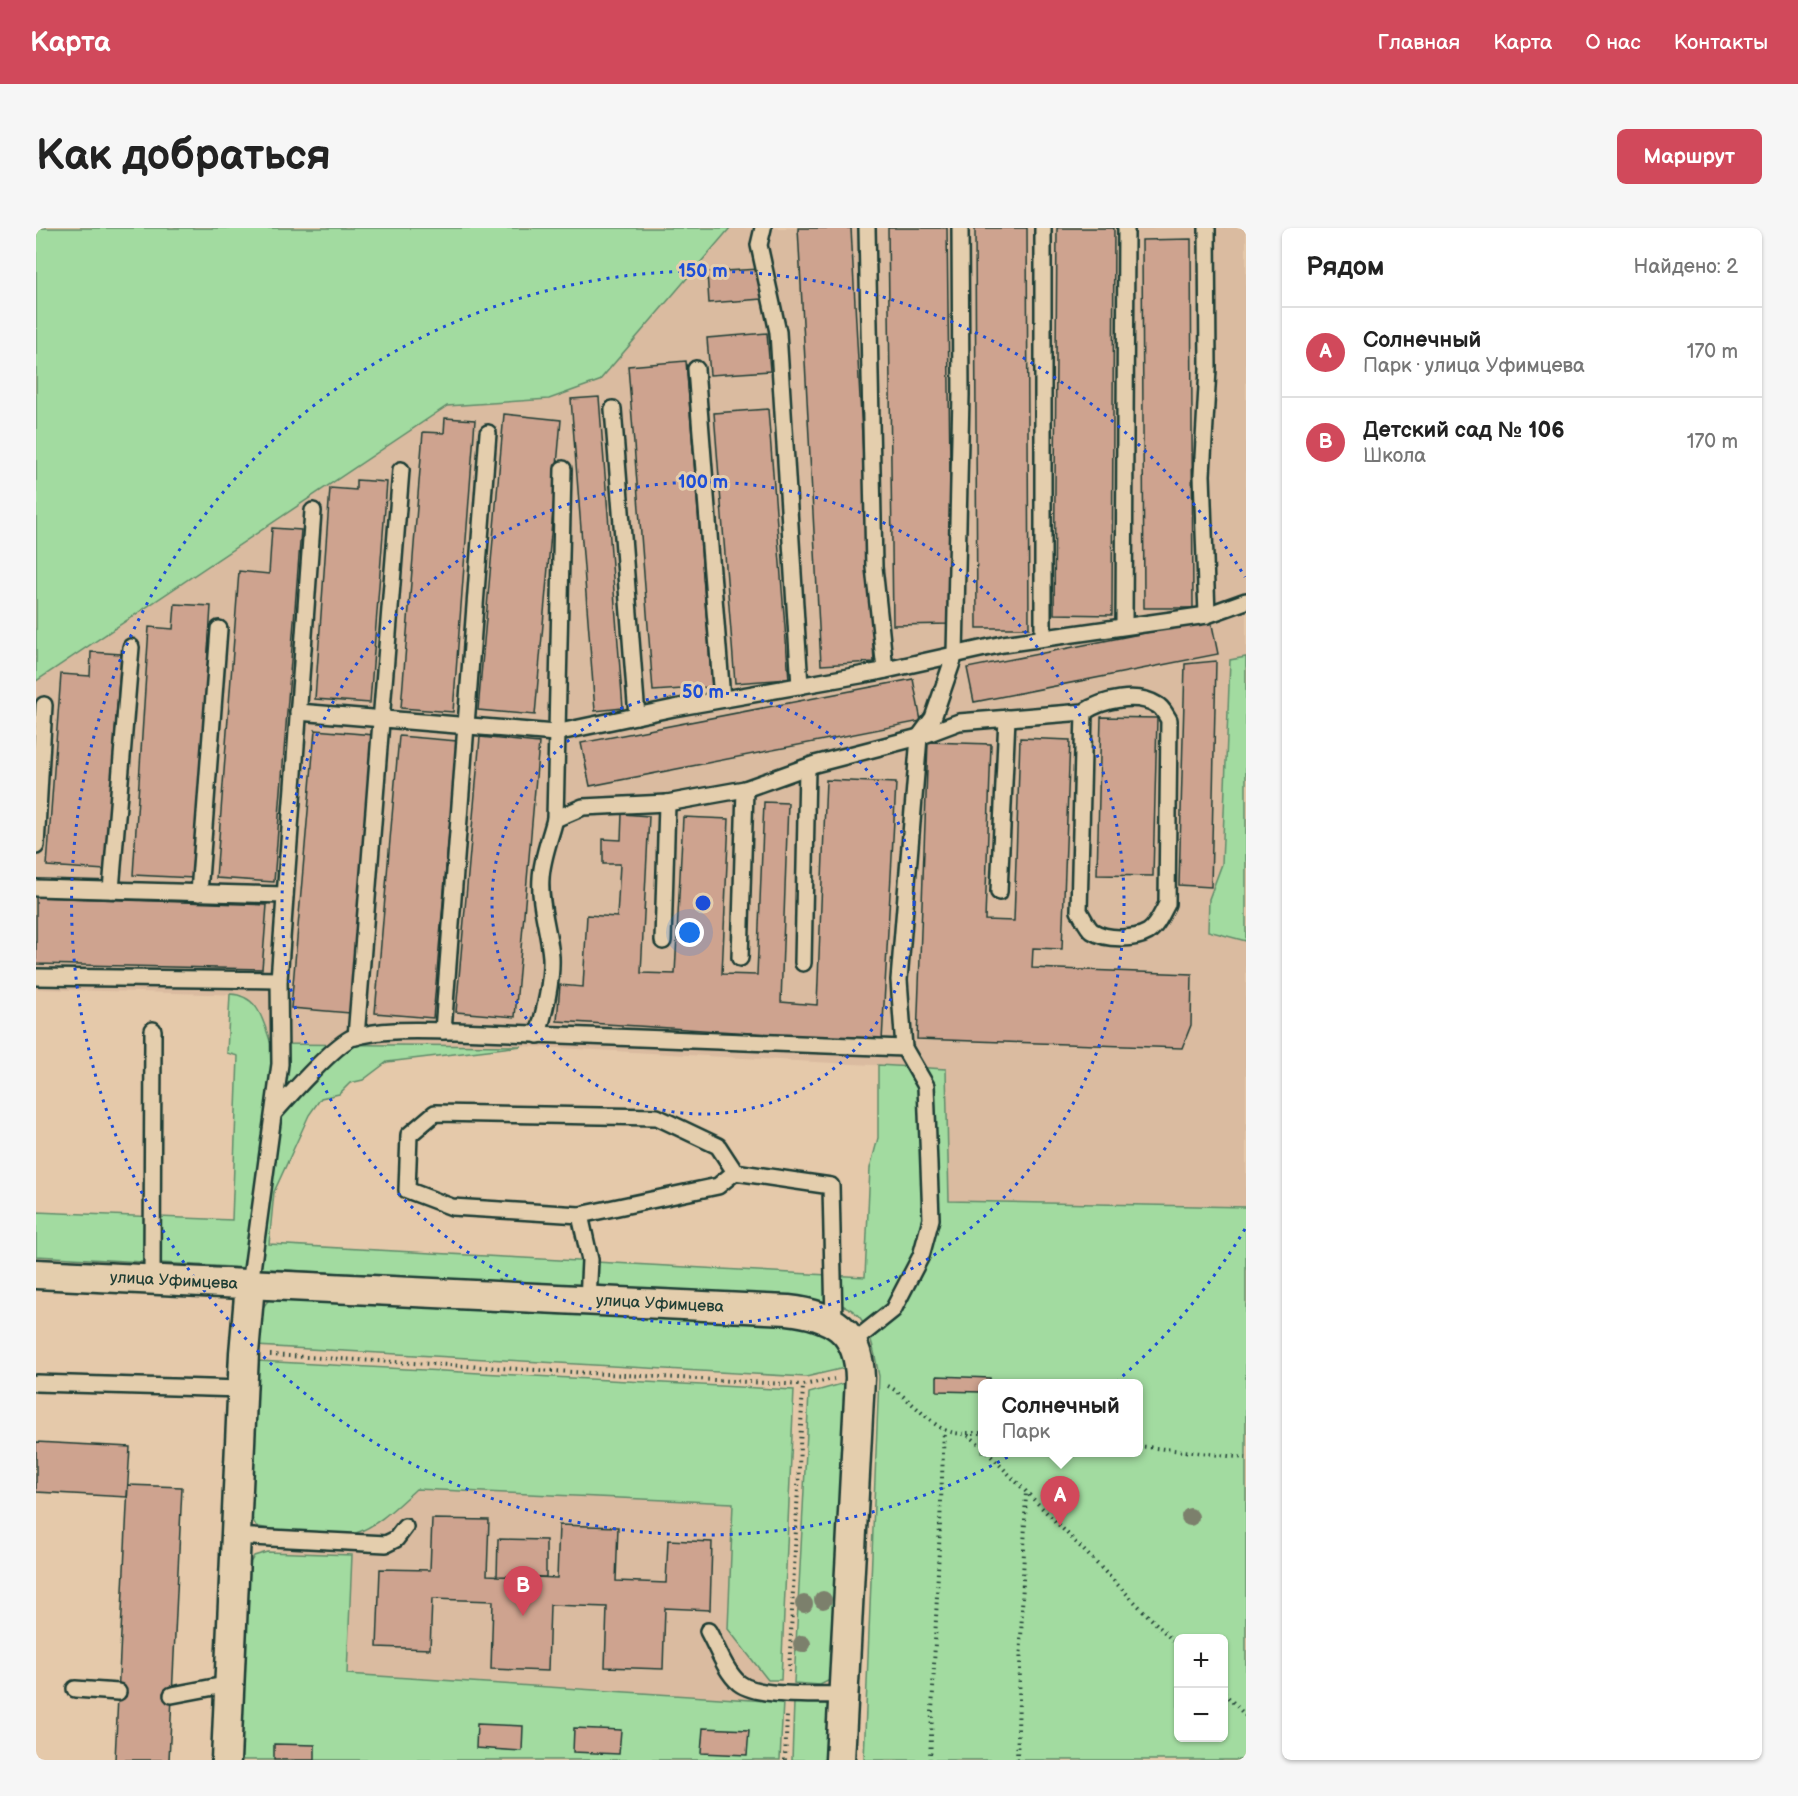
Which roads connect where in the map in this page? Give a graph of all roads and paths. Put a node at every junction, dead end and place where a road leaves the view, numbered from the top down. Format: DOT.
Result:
graph roads {
  1 [pos="763,228"];
  2 [pos="867,228"];
  3 [pos="960,228"];
  4 [pos="1043,228"];
  5 [pos="1126,228"];
  6 [pos="1207,228"];
  7 [pos="696,369"];
  8 [pos="613,409"];
  9 [pos="488,433"];
  10 [pos="563,469"];
  11 [pos="401,470"];
  12 [pos="313,512"];
  13 [pos="1246,601"];
  14 [pos="1206,615"];
  15 [pos="1124,626"];
  16 [pos="219,629"];
  17 [pos="1043,638"];
  18 [pos="131,647"];
  19 [pos="955,654"];
  20 [pos="885,670"];
  21 [pos="800,686"];
  22 [pos="722,699"];
  23 [pos="44,705"];
  24 [pos="298,712"];
  25 [pos="1084,712"];
  26 [pos="638,716"];
  27 [pos="1007,718"];
  28 [pos="381,720"];
  29 [pos="466,726"];
  30 [pos="555,733"];
  31 [pos="919,737"];
  32 [pos="807,768"];
  33 [pos="745,789"];
  34 [pos="667,802"];
  35 [pos="555,819"];
  36 [pos="36,846"];
  37 [pos="36,888"];
  38 [pos="111,890"];
  39 [pos="199,892"];
  40 [pos="999,892"];
  41 [pos="285,895"];
  42 [pos="663,941"];
  43 [pos="740,958"];
  44 [pos="803,963"];
  45 [pos="36,977"];
  46 [pos="279,980"];
  47 [pos="153,1030"];
  48 [pos="442,1031"];
  49 [pos="538,1035"];
  50 [pos="356,1037"];
  51 [pos="904,1048"];
  52 [pos="274,1113"];
  53 [pos="735,1172"];
  54 [pos="580,1215"];
  55 [pos="36,1274"];
  56 [pos="152,1281"];
  57 [pos="250,1285"];
  58 [pos="588,1301"];
  59 [pos="844,1332"];
  60 [pos="244,1353"];
  61 [pos="36,1383"];
  62 [pos="803,1385"];
  63 [pos="242,1389"];
  64 [pos="944,1430"];
  65 [pos="967,1432"];
  66 [pos="978,1433"];
  67 [pos="1143,1447"];
  68 [pos="992,1457"];
  69 [pos="1246,1458"];
  70 [pos="1026,1490"];
  71 [pos="405,1527"];
  72 [pos="234,1536"];
  73 [pos="708,1631"];
  74 [pos="1174,1641"];
  75 [pos="230,1684"];
  76 [pos="75,1689"];
  77 [pos="118,1692"];
  78 [pos="172,1695"];
  79 [pos="843,1695"];
  80 [pos="1228,1696"];
  81 [pos="1246,1716"];
  82 [pos="226,1760"];
  83 [pos="840,1760"];
  84 [pos="930,1760"];
  85 [pos="1017,1760"];
  1 -- 21 [label="lane"];
  2 -- 20 [label="lane"];
  3 -- 19 [label="lane"];
  4 -- 17 [label="lane"];
  5 -- 15 [label="lane"];
  6 -- 14 [label="lane"];
  7 -- 22 [label="lane"];
  8 -- 26 [label="lane"];
  9 -- 29 [label="lane"];
  10 -- 30 [label="lane"];
  11 -- 28 [label="lane"];
  12 -- 24 [label="lane"];
  13 -- 14 [label="lane"];
  14 -- 15 [label="lane"];
  15 -- 17 [label="lane"];
  16 -- 39 [label="lane"];
  17 -- 19 [label="lane"];
  18 -- 38 [label="lane"];
  19 -- 20 [label="lane"];
  19 -- 31 [label="lane"];
  20 -- 21 [label="lane"];
  21 -- 22 [label="lane"];
  22 -- 26 [label="lane"];
  23 -- 36 [label="lane"];
  24 -- 28 [label="lane"];
  24 -- 41 [label="lane"];
  25 -- 25 [label="lane"];
  25 -- 27 [label="lane"];
  26 -- 30 [label="lane"];
  27 -- 31 [label="lane"];
  27 -- 40 [label="lane"];
  28 -- 29 [label="lane"];
  28 -- 50 [label="lane"];
  29 -- 30 [label="lane"];
  29 -- 48 [label="lane"];
  30 -- 35 [label="lane"];
  31 -- 32 [label="lane"];
  31 -- 51 [label="lane"];
  32 -- 33 [label="lane"];
  32 -- 44 [label="lane"];
  33 -- 34 [label="lane"];
  33 -- 43 [label="lane"];
  34 -- 35 [label="lane"];
  34 -- 42 [label="lane"];
  35 -- 49 [label="lane"];
  37 -- 38 [label="lane"];
  38 -- 39 [label="lane"];
  39 -- 41 [label="lane"];
  41 -- 46 [label="lane"];
  45 -- 46 [label="lane"];
  46 -- 52 [label="lane"];
  47 -- 56 [label="lane"];
  48 -- 49 [label="lane"];
  48 -- 50 [label="lane"];
  49 -- 51 [label="lane"];
  50 -- 52 [label="lane"];
  51 -- 59 [label="lane"];
  52 -- 57 [label="lane"];
  53 -- 54 [label="lane"];
  53 -- 54 [label="lane"];
  53 -- 59 [label="lane"];
  54 -- 58 [label="lane"];
  55 -- 56 [label="street, улица Уфимцева"];
  56 -- 57 [label="street, улица Уфимцева"];
  57 -- 58 [label="street, улица Уфимцева"];
  57 -- 60 [label="street"];
  58 -- 59 [label="street, улица Уфимцева"];
  59 -- 79 [label="street"];
  60 -- 62 [label="path"];
  60 -- 63 [label="street"];
  61 -- 63 [label="lane"];
  63 -- 72 [label="street"];
  64 -- 84 [label="path"];
  65 -- 66 [label="path"];
  67 -- 69 [label="path"];
  68 -- 70 [label="path"];
  70 -- 74 [label="path"];
  70 -- 85 [label="path"];
  71 -- 72 [label="lane"];
  72 -- 75 [label="street"];
  73 -- 79 [label="lane"];
  75 -- 78 [label="lane"];
  75 -- 82 [label="street"];
  76 -- 77 [label="lane"];
  79 -- 83 [label="street"];
  80 -- 81 [label="path"];
}
